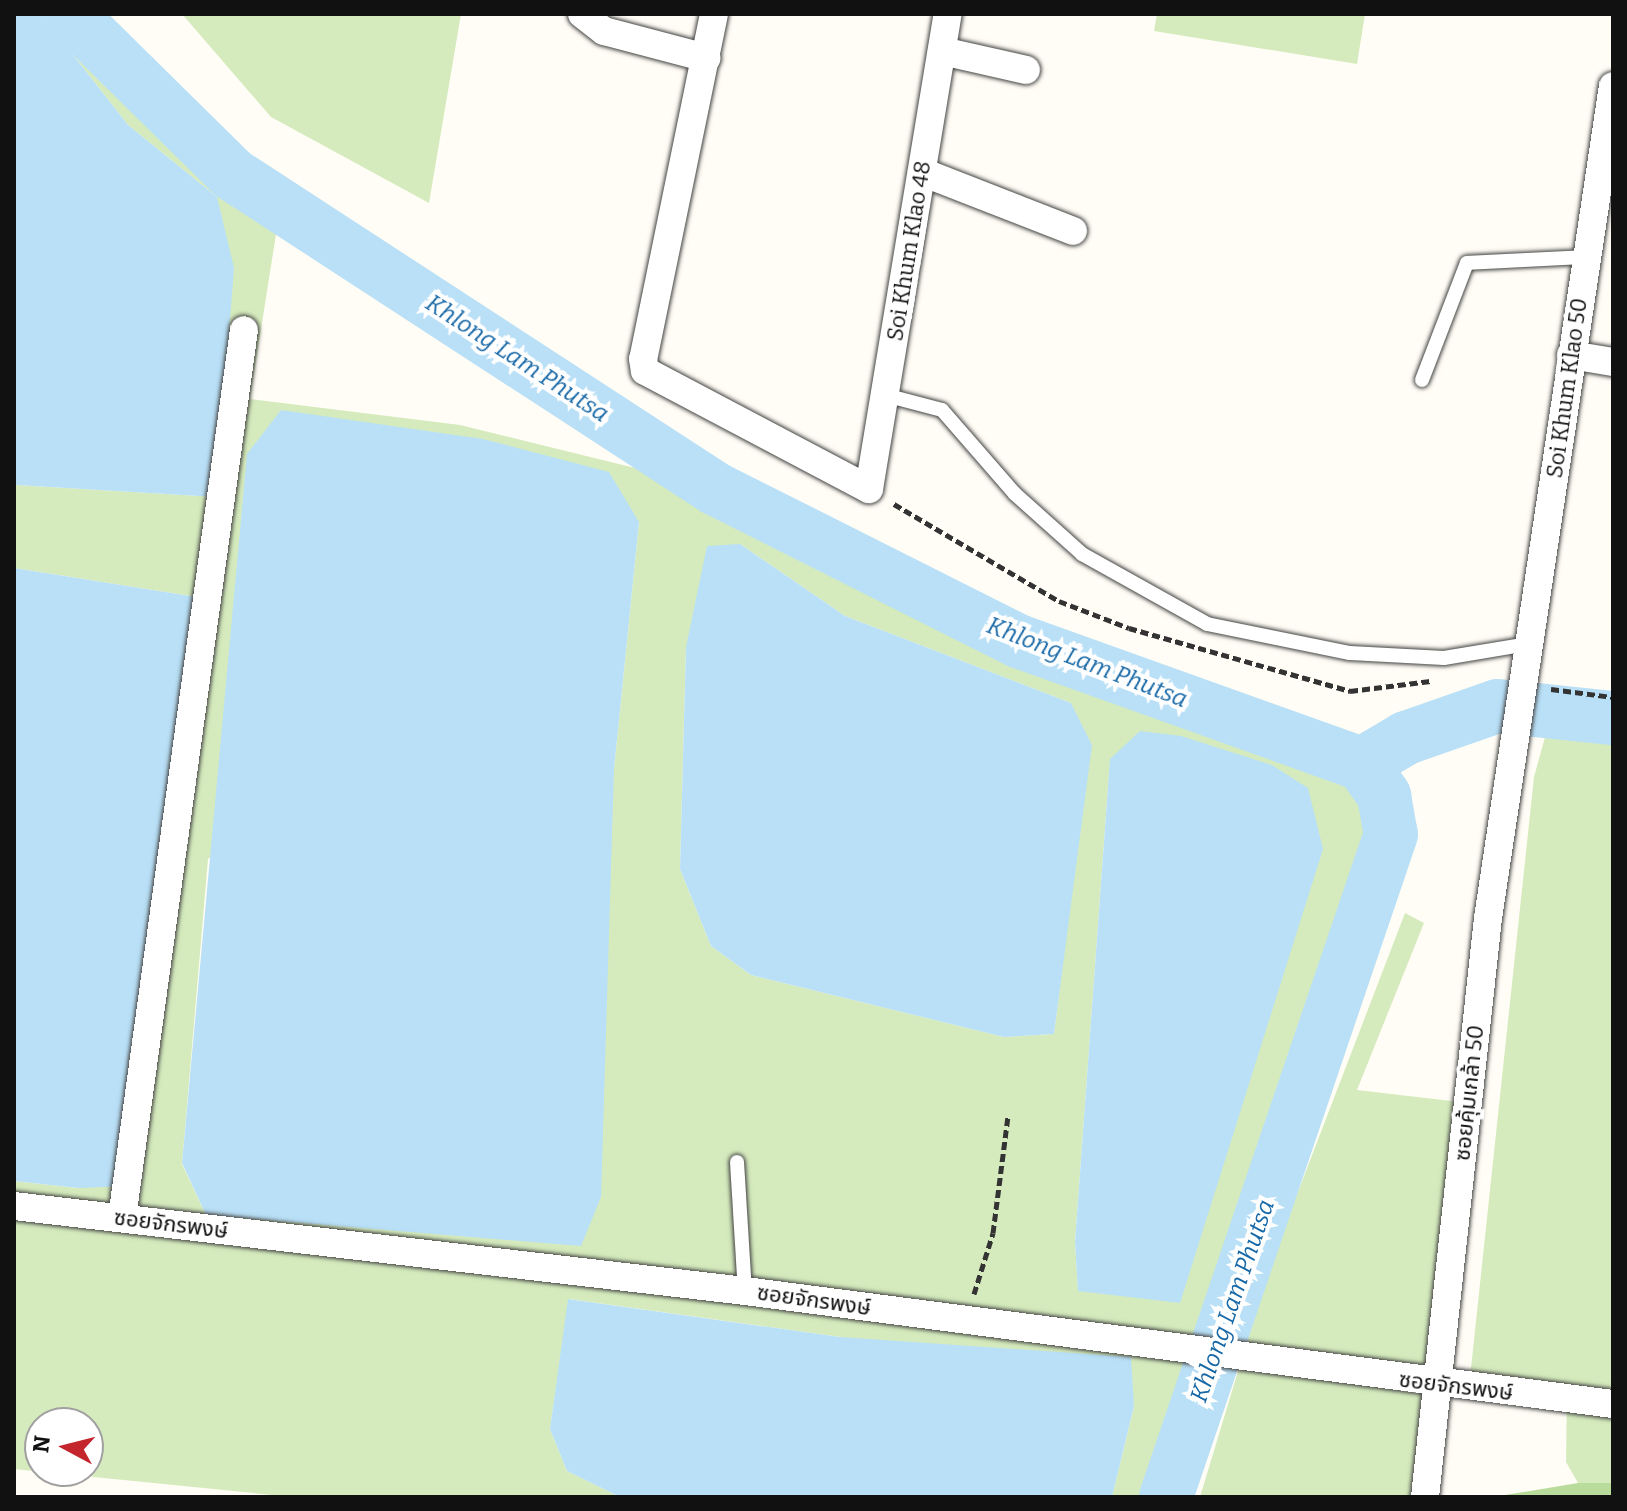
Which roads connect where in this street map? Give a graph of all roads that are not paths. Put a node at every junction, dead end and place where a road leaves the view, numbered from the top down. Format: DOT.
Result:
graph roads {
  1 [pos="582,14"];
  2 [pos="714,14"];
  3 [pos="948,14"];
  4 [pos="942,51"];
  5 [pos="706,58"];
  6 [pos="1026,70"];
  7 [pos="1613,86"];
  8 [pos="922,172"];
  9 [pos="1073,231"];
  10 [pos="1586,257"];
  11 [pos="244,330"];
  12 [pos="1571,355"];
  13 [pos="1613,362"];
  14 [pos="1422,380"];
  15 [pos="885,395"];
  16 [pos="1529,644"];
  17 [pos="1521,687"];
  18 [pos="737,1162"];
  19 [pos="14,1206"];
  20 [pos="122,1218"];
  21 [pos="745,1291"];
  22 [pos="1436,1384"];
  23 [pos="1613,1404"];
  24 [pos="1425,1497"];
  1 -- 5 [label="street"];
  2 -- 5 [label="street"];
  3 -- 4 [label="street, Soi Khum Klao 48"];
  4 -- 6 [label="street"];
  4 -- 8 [label="street, Soi Khum Klao 48"];
  5 -- 15 [label="street, Soi Khum Klao 48"];
  7 -- 10 [label="street, Soi Khum Klao 50"];
  8 -- 9 [label="street"];
  8 -- 15 [label="street, Soi Khum Klao 48"];
  10 -- 12 [label="street, Soi Khum Klao 50"];
  10 -- 14 [label="lane"];
  11 -- 20 [label="street"];
  12 -- 13 [label="street"];
  12 -- 16 [label="street, Soi Khum Klao 50"];
  15 -- 16 [label="lane"];
  16 -- 17 [label="street, Soi Khum Klao 50"];
  17 -- 22 [label="street, ซอยคุ้มเกล้า 50"];
  18 -- 21 [label="lane"];
  19 -- 20 [label="street, ซอยจักรพงษ์"];
  20 -- 21 [label="street, ซอยจักรพงษ์"];
  21 -- 22 [label="street, ซอยจักรพงษ์"];
  22 -- 23 [label="street, ซอยจักรพงษ์"];
  22 -- 24 [label="street, ซอยคุ้มเกล้า 50"];
}
